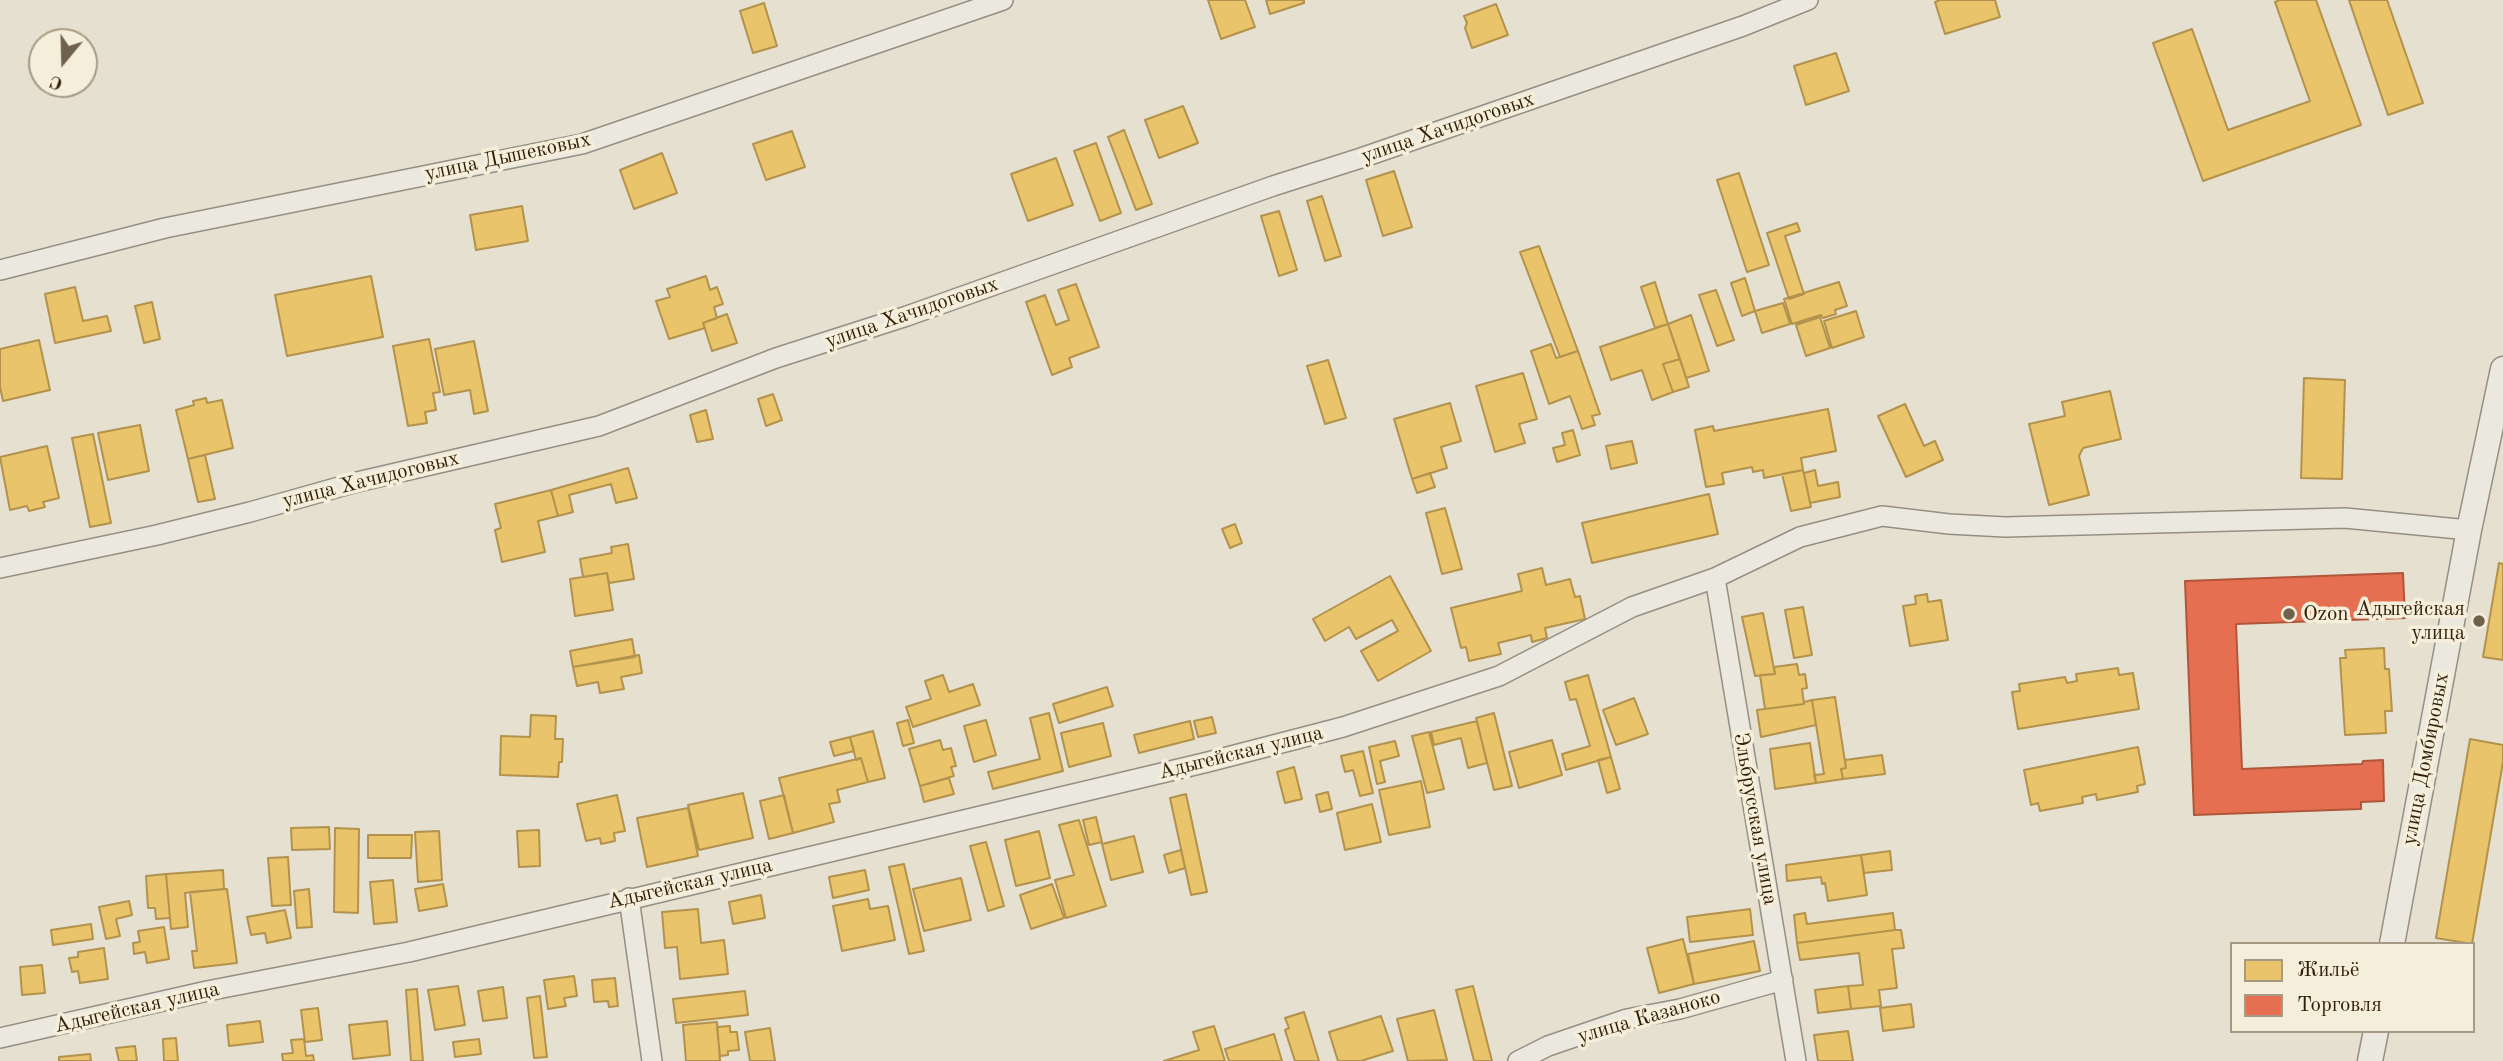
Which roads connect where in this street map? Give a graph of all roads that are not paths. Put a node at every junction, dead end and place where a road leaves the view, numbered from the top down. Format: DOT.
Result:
graph roads {
  1 [pos="1003,0"];
  2 [pos="1808,0"];
  3 [pos="0,270"];
  4 [pos="2503,369"];
  5 [pos="2469,530"];
  6 [pos="0,568"];
  7 [pos="1715,578"];
  8 [pos="629,898"];
  9 [pos="2392,942"];
  10 [pos="1783,980"];
  11 [pos="2376,1033"];
  12 [pos="0,1038"];
  13 [pos="652,1061"];
  14 [pos="1518,1061"];
  15 [pos="1796,1061"];
  16 [pos="2370,1061"];
  1 -- 3 [label="street, улица Дышековых"];
  2 -- 6 [label="street, улица Хачидоговых"];
  4 -- 5 [label="street, улица Домбировых"];
  5 -- 7 [label="street, Адыгейская улица"];
  5 -- 9 [label="street, улица Домбировых"];
  7 -- 8 [label="street, Адыгейская улица"];
  7 -- 10 [label="street, Эльбрусская улица"];
  8 -- 12 [label="street, Адыгейская улица"];
  8 -- 13 [label="street"];
  10 -- 14 [label="street, улица Казаноко"];
  10 -- 15 [label="street, Эльбрусская улица"];
  11 -- 16 [label="street"];
}
